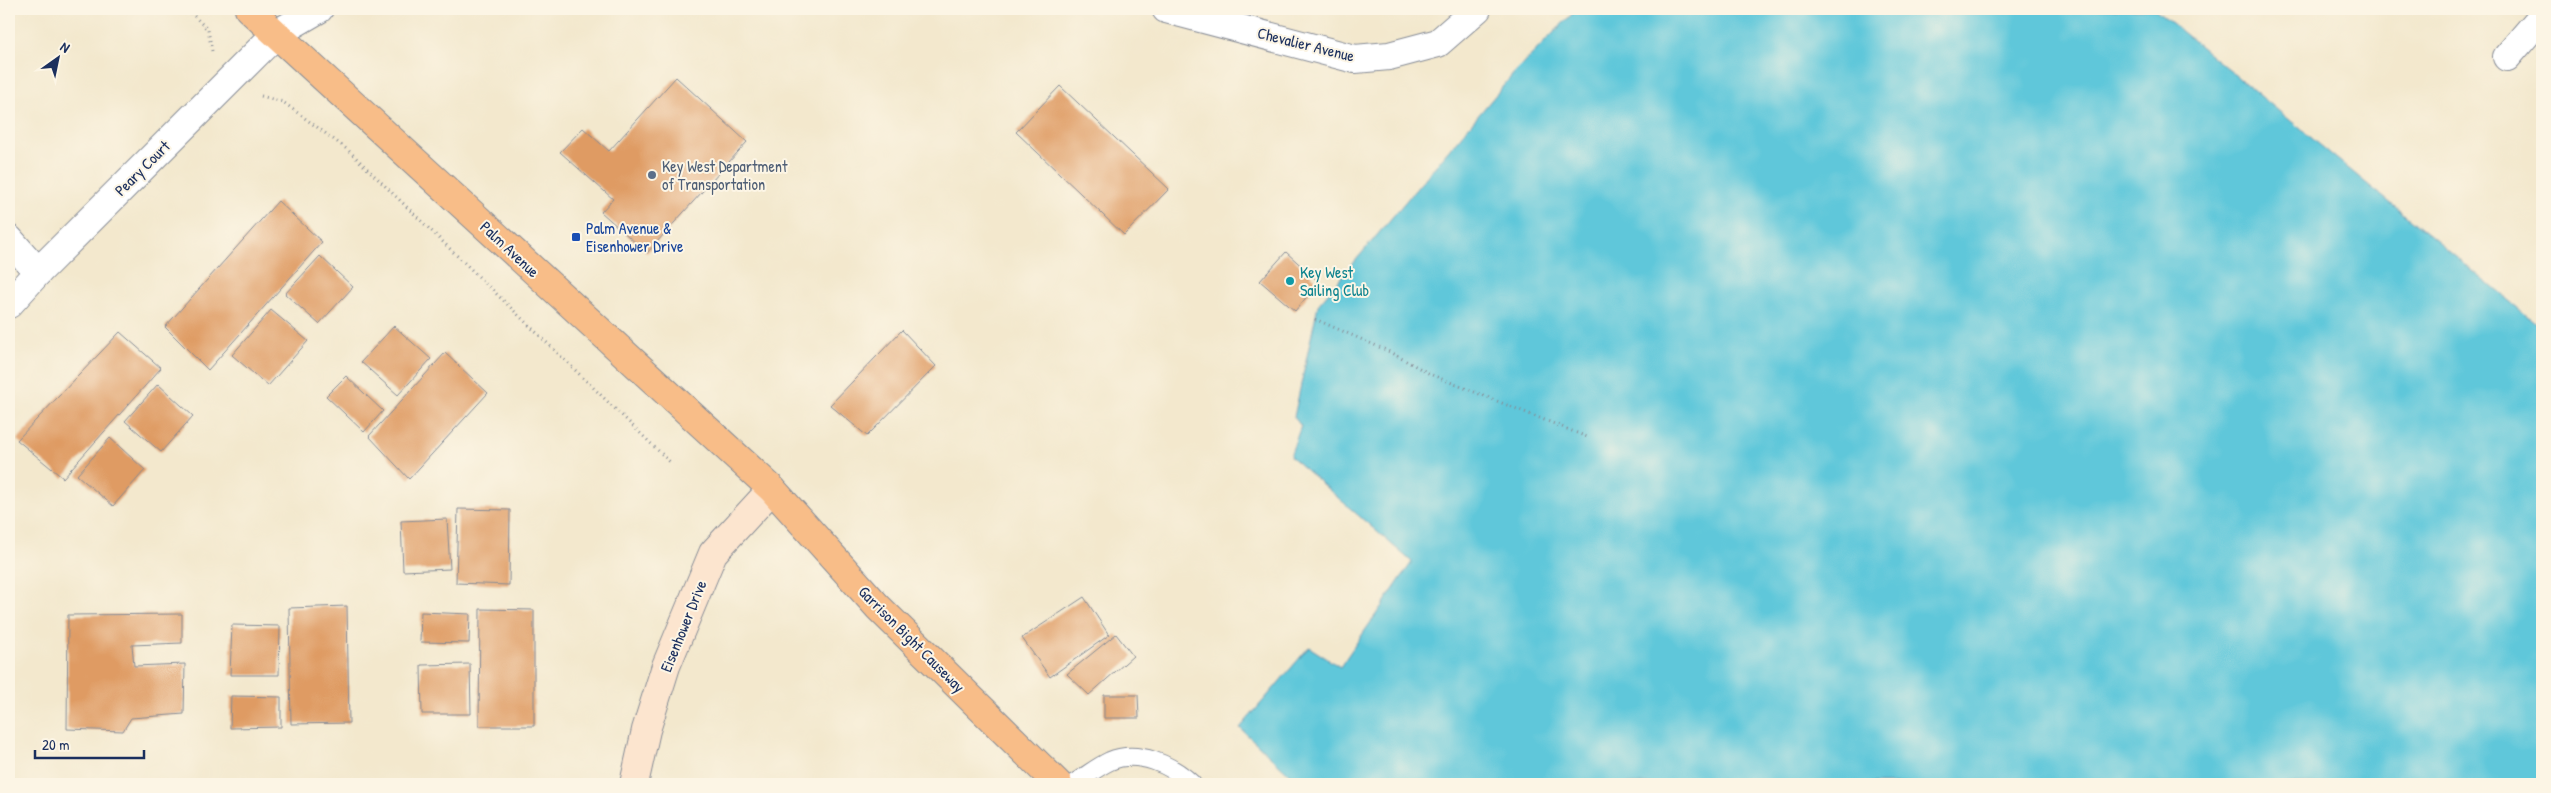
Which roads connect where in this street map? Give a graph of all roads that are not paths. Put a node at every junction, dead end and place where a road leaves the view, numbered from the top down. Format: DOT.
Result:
graph roads {
  1 [pos="249,9"];
  2 [pos="319,9"];
  3 [pos="1166,9"];
  4 [pos="1478,9"];
  5 [pos="2542,16"];
  6 [pos="278,22"];
  7 [pos="2507,57"];
  8 [pos="9,239"];
  9 [pos="38,272"];
  10 [pos="9,304"];
  11 [pos="772,489"];
  12 [pos="634,784"];
  13 [pos="1058,784"];
  14 [pos="1073,784"];
  15 [pos="1192,784"];
  1 -- 6 [label="main road, Palm Avenue"];
  2 -- 6 [label="street, Peary Court"];
  3 -- 4 [label="street, Chevalier Avenue"];
  5 -- 7 [label="street"];
  6 -- 9 [label="street, Peary Court"];
  6 -- 11 [label="main road, Palm Avenue"];
  8 -- 9 [label="street"];
  9 -- 10 [label="street, Peary Court"];
  11 -- 12 [label="street, Eisenhower Drive"];
  11 -- 13 [label="main road, Garrison Bight Causeway"];
  14 -- 15 [label="lane"];
}
